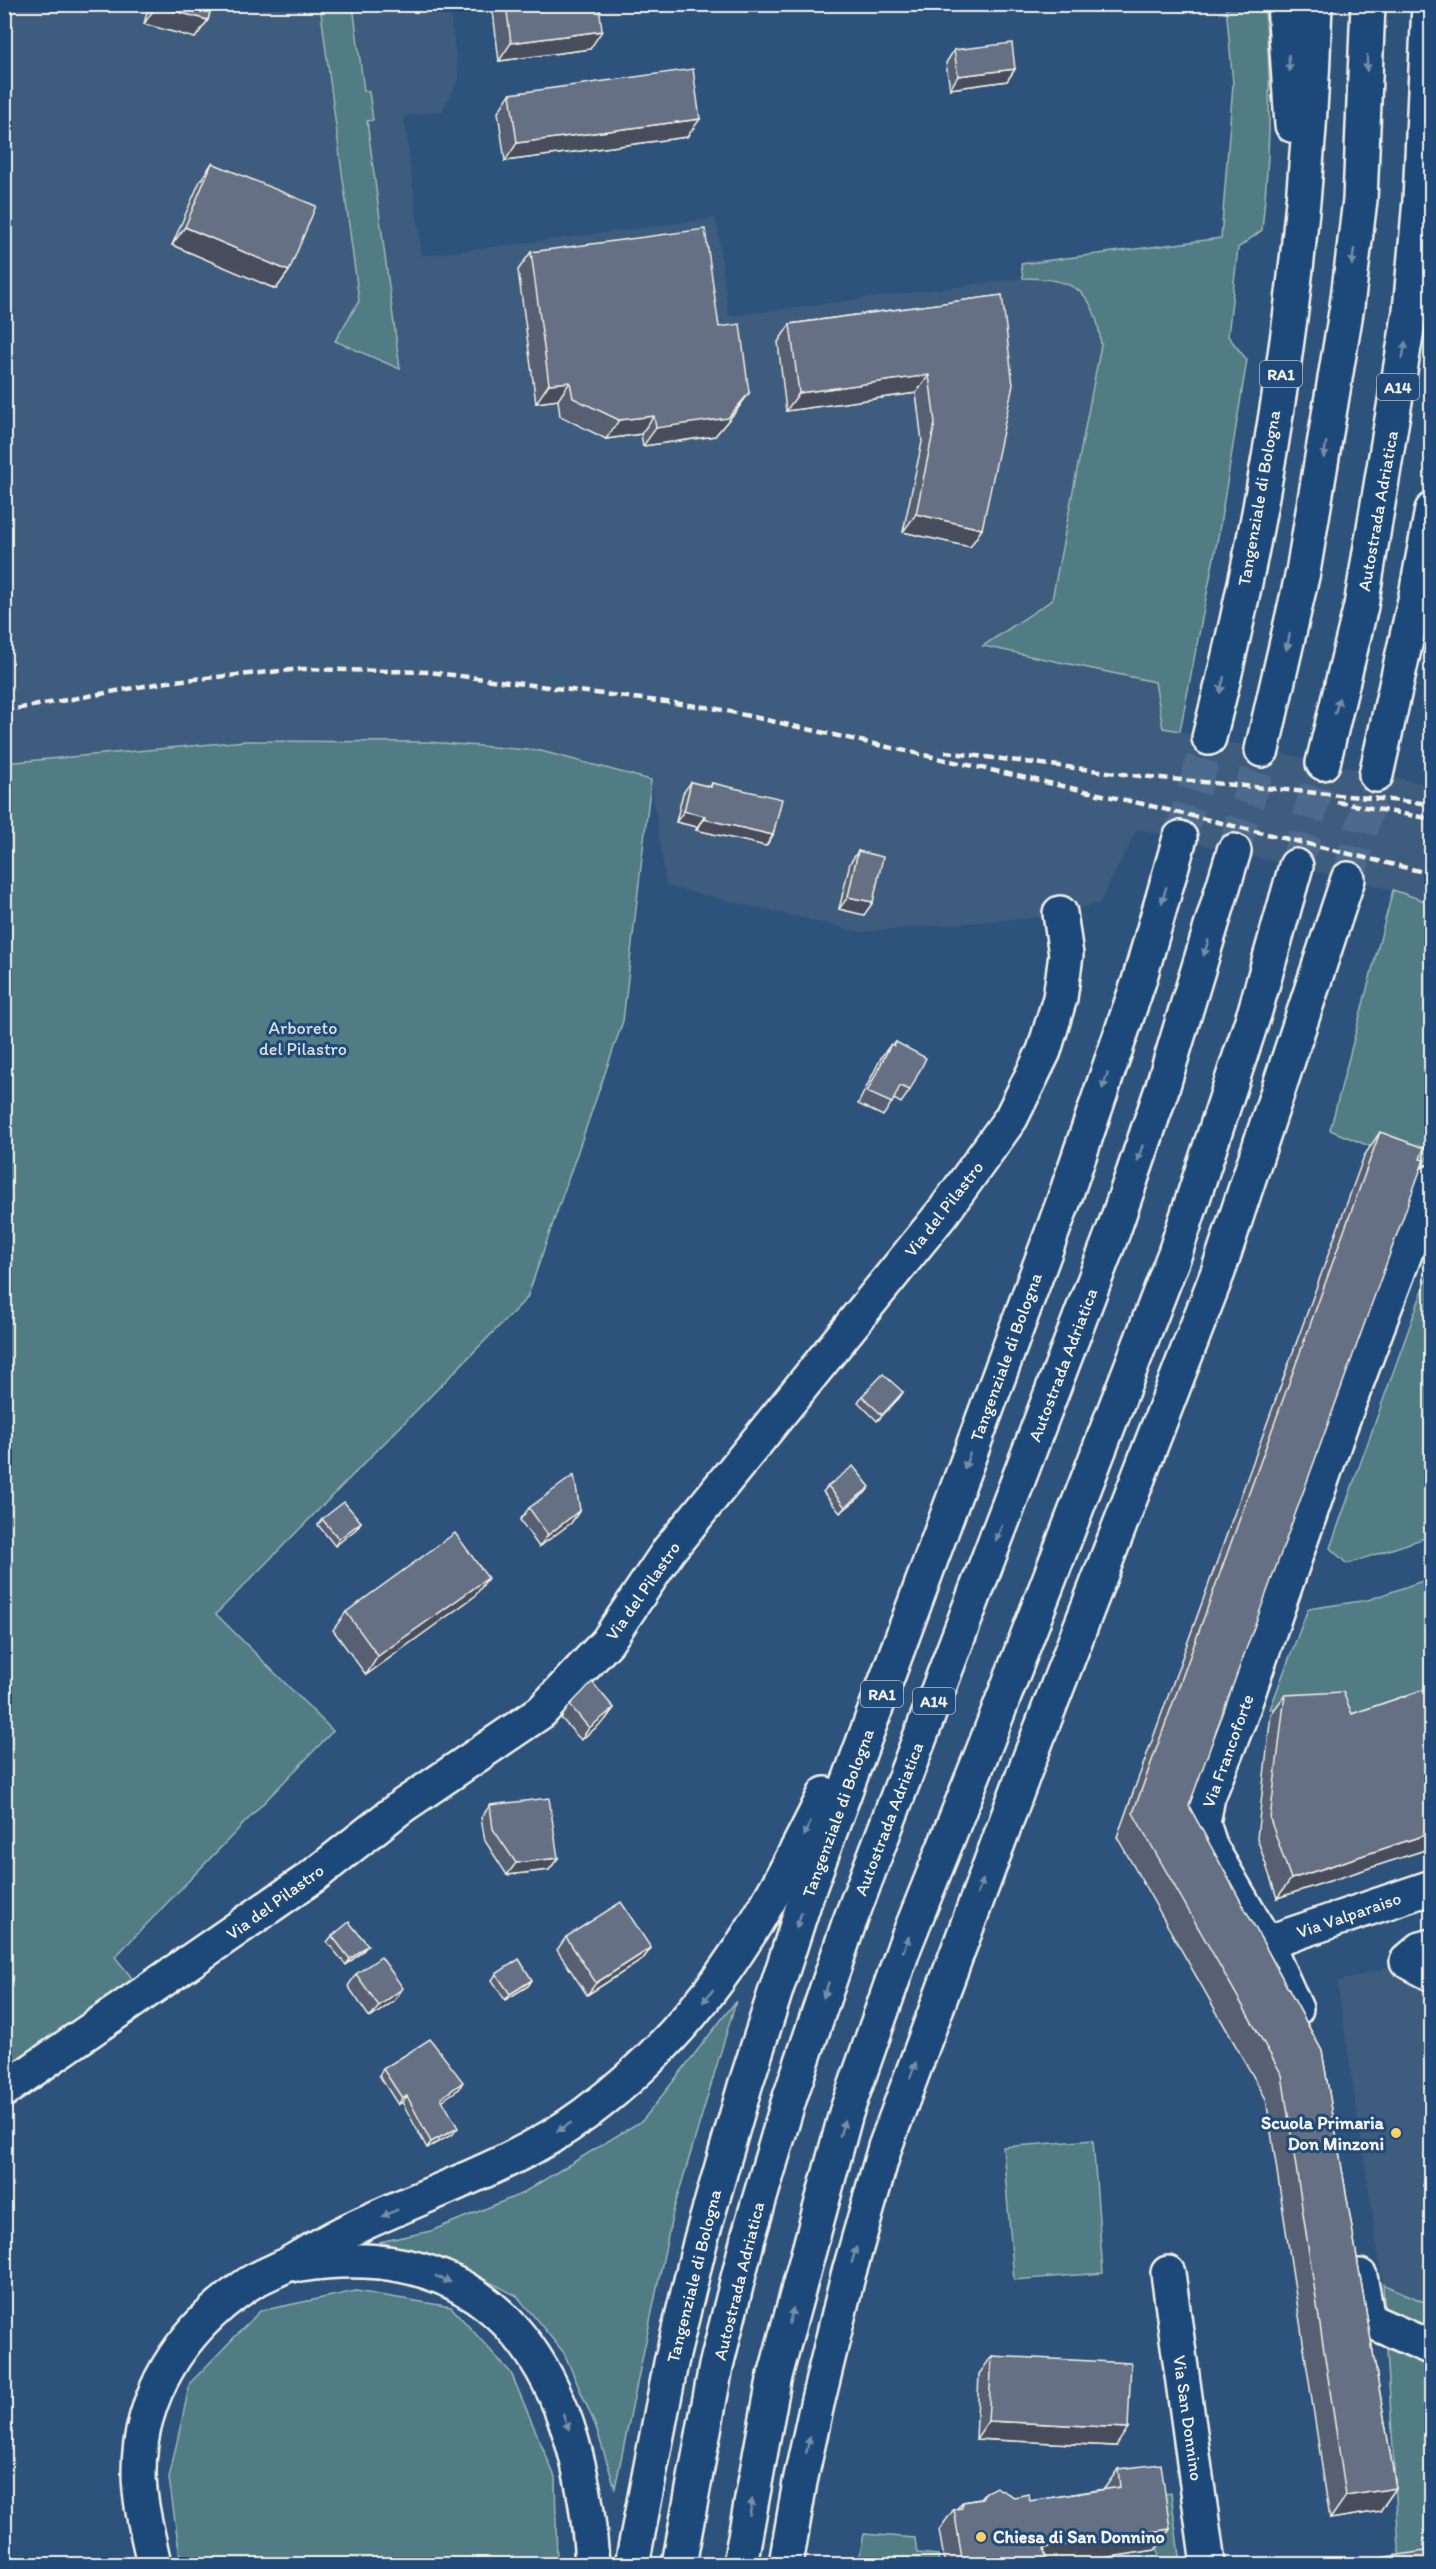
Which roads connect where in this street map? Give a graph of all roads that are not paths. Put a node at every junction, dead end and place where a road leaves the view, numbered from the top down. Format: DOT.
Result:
graph roads {
  1 [pos="1284,4"];
  2 [pos="1315,4"];
  3 [pos="1368,4"];
  4 [pos="1429,4"];
  5 [pos="1269,448"];
  6 [pos="1431,510"];
  7 [pos="1431,597"];
  8 [pos="1209,738"];
  9 [pos="1262,750"];
  10 [pos="1323,763"];
  11 [pos="1180,838"];
  12 [pos="1234,851"];
  13 [pos="1296,866"];
  14 [pos="1348,879"];
  15 [pos="1060,913"];
  16 [pos="1431,1182"];
  17 [pos="908,1626"];
  18 [pos="1431,1887"];
  19 [pos="1266,1943"];
  20 [pos="1431,1946"];
  21 [pos="1431,1974"];
  22 [pos="1310,2040"];
  23 [pos="4,2090"];
  24 [pos="1356,2252"];
  25 [pos="283,2267"];
  26 [pos="1168,2272"];
  27 [pos="1431,2348"];
  28 [pos="154,2565"];
  29 [pos="592,2565"];
  30 [pos="632,2565"];
  31 [pos="679,2565"];
  32 [pos="740,2565"];
  33 [pos="786,2565"];
  34 [pos="1208,2565"];
  1 -- 5 [label="main road, one-way"];
  2 -- 5 [label="main road, Tangenziale di Bologna / RA1"];
  3 -- 9 [label="main road, one-way"];
  10 -- 4 [label="main road, Autostrada Adriatica / A14, one-way"];
  5 -- 8 [label="main road, Tangenziale di Bologna / RA1, one-way"];
  6 -- 7 [label="main road"];
  11 -- 17 [label="main road, Tangenziale di Bologna / RA1, one-way"];
  12 -- 31 [label="main road, Autostrada Adriatica / A14, one-way"];
  32 -- 13 [label="main road, one-way"];
  33 -- 14 [label="main road, one-way"];
  15 -- 23 [label="main road, Via del Pilastro"];
  16 -- 19 [label="main road, Via Francoforte"];
  17 -- 25 [label="main road, one-way"];
  17 -- 30 [label="main road, Tangenziale di Bologna / RA1, one-way"];
  18 -- 19 [label="main road, Via Valparaiso"];
  19 -- 22 [label="main road, Via Francoforte"];
  20 -- 21 [label="main road"];
  24 -- 27 [label="main road"];
  25 -- 28 [label="main road"];
  25 -- 29 [label="main road, one-way"];
  26 -- 34 [label="main road, Via San Donnino"];
}
